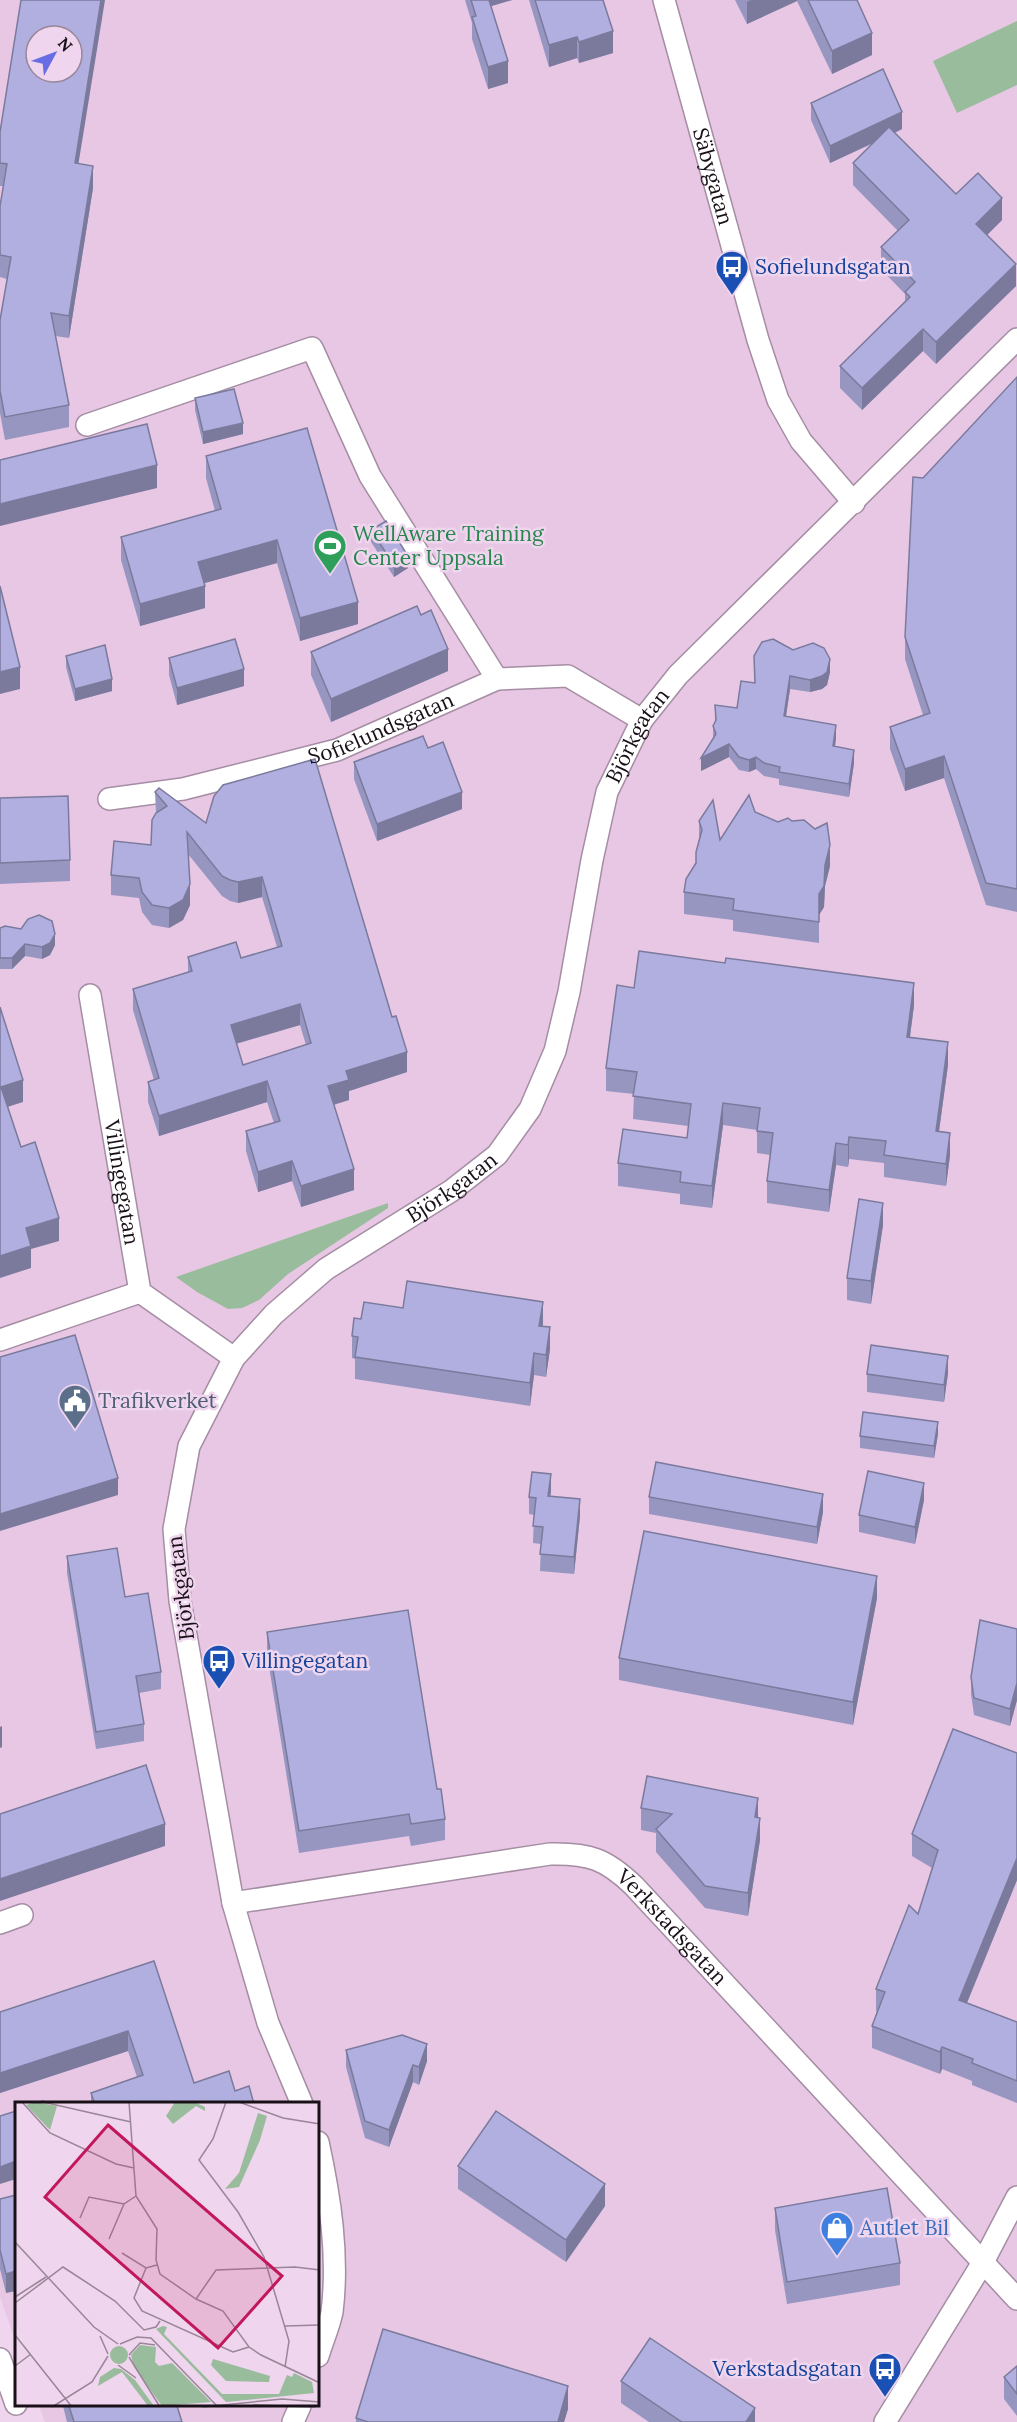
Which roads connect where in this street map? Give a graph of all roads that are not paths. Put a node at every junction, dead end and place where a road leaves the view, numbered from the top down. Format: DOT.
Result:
graph roads {
  1 [pos="664,0"];
  2 [pos="1017,339"];
  3 [pos="87,424"];
  4 [pos="854,503"];
  5 [pos="497,679"];
  6 [pos="642,720"];
  7 [pos="109,799"];
  8 [pos="90,995"];
  9 [pos="140,1292"];
  10 [pos="0,1340"];
  11 [pos="234,1358"];
  12 [pos="233,1903"];
  13 [pos="22,1915"];
  14 [pos="0,1923"];
  15 [pos="301,2102"];
  16 [pos="320,2151"];
  17 [pos="1017,2197"];
  18 [pos="981,2264"];
  19 [pos="1017,2299"];
  20 [pos="320,2350"];
  21 [pos="0,2358"];
  22 [pos="15,2399"];
  23 [pos="18,2407"];
  24 [pos="300,2407"];
  25 [pos="23,2422"];
  26 [pos="293,2422"];
  27 [pos="885,2422"];
  1 -- 4 [label="street, Säbygatan"];
  2 -- 4 [label="street, Björkgatan"];
  3 -- 5 [label="street"];
  4 -- 6 [label="street, Björkgatan"];
  5 -- 6 [label="street, Sofielundsgatan"];
  5 -- 7 [label="street, Sofielundsgatan"];
  6 -- 11 [label="street, Björkgatan"];
  8 -- 9 [label="street, Villingegatan"];
  9 -- 10 [label="street"];
  9 -- 11 [label="street"];
  11 -- 12 [label="street, Björkgatan"];
  12 -- 15 [label="street, Björkgatan"];
  12 -- 18 [label="street, Verkstadsgatan"];
  13 -- 14 [label="street"];
  16 -- 20 [label="street"];
  17 -- 18 [label="street"];
  18 -- 19 [label="street, Verkstadsgatan"];
  18 -- 27 [label="street"];
  21 -- 22 [label="street"];
  23 -- 25 [label="street"];
  24 -- 26 [label="street"];
}
